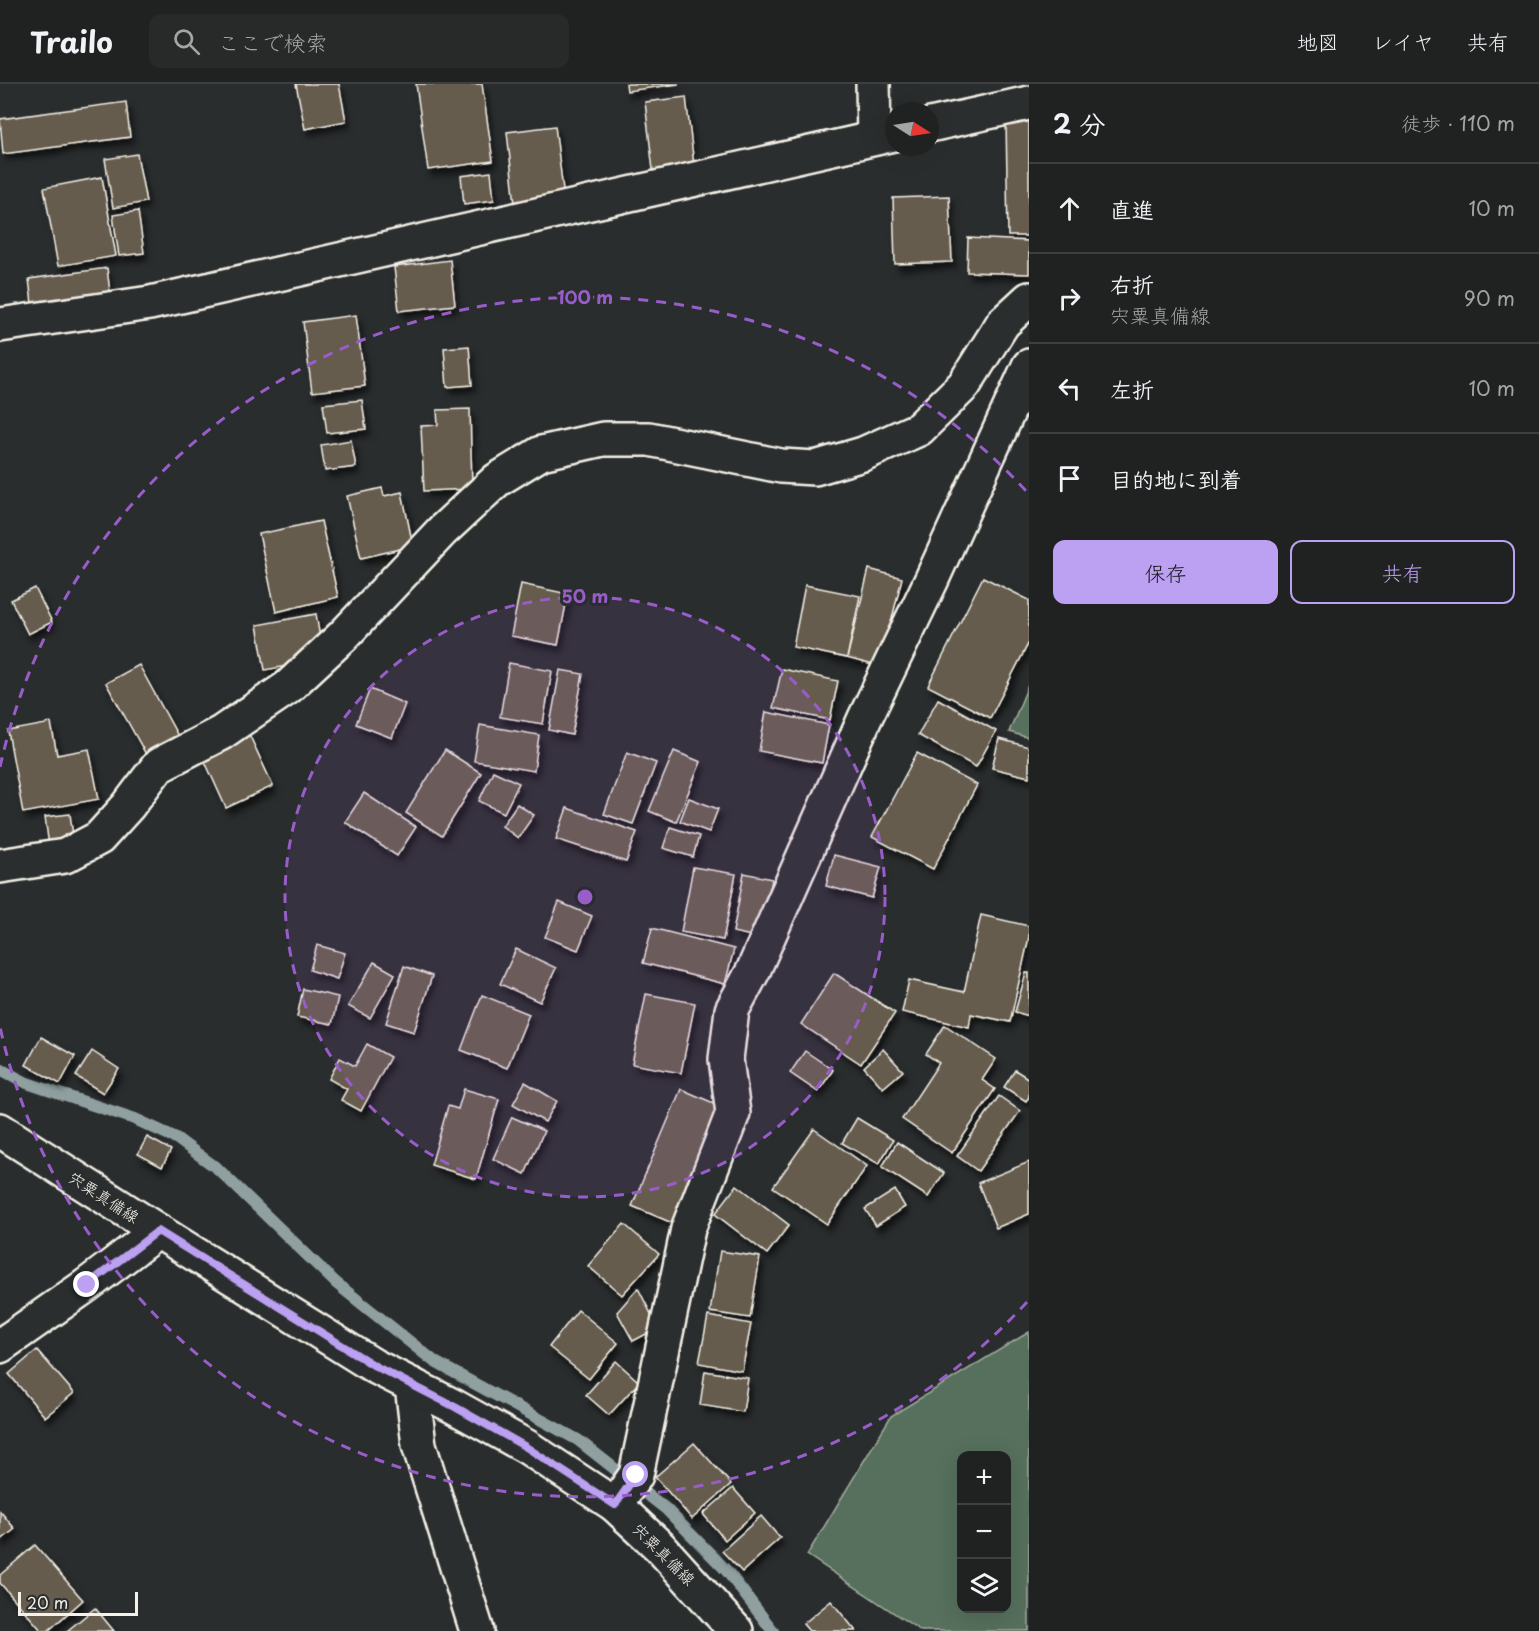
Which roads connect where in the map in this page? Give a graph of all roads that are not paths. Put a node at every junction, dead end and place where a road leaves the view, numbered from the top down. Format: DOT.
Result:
graph roads {
  1 [pos="873,84"];
  2 [pos="1029,103"];
  3 [pos="939,123"];
  4 [pos="884,136"];
  5 [pos="1029,299"];
  6 [pos="0,326"];
  7 [pos="1029,366"];
  8 [pos="1018,419"];
  9 [pos="0,866"];
  10 [pos="0,1130"];
  11 [pos="158,1231"];
  12 [pos="0,1346"];
  13 [pos="412,1385"];
  14 [pos="626,1490"];
  15 [pos="477,1631"];
  16 [pos="736,1631"];
  1 -- 4 [label="street"];
  2 -- 3 [label="street"];
  4 -- 6 [label="street"];
  5 -- 9 [label="street"];
  7 -- 8 [label="street"];
  8 -- 14 [label="street"];
  10 -- 11 [label="street, 宍粟真備線"];
  11 -- 12 [label="street"];
  11 -- 13 [label="street, 宍粟真備線"];
  13 -- 14 [label="street, 宍粟真備線"];
  13 -- 15 [label="street"];
  14 -- 16 [label="street, 宍粟真備線"];
}
